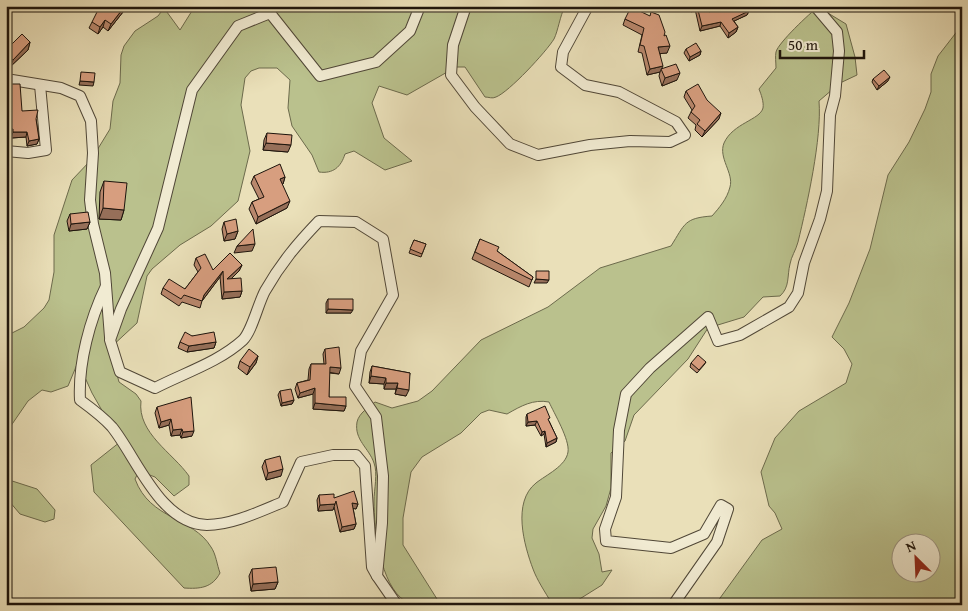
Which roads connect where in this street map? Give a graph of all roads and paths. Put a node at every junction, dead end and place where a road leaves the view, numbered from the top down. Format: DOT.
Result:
graph roads {
  1 [pos="420,6"];
  2 [pos="466,6"];
  3 [pos="588,6"];
  4 [pos="815,6"];
  5 [pos="6,79"];
  6 [pos="40,85"];
  7 [pos="6,151"];
  8 [pos="106,286"];
  9 [pos="110,340"];
  10 [pos="377,576"];
  11 [pos="397,605"];
  12 [pos="673,605"];
  1 -- 9 [label="street"];
  2 -- 3 [label="street"];
  4 -- 12 [label="street"];
  5 -- 6 [label="street"];
  6 -- 7 [label="street"];
  6 -- 8 [label="street"];
  8 -- 9 [label="street"];
  8 -- 10 [label="street"];
  9 -- 10 [label="street"];
  10 -- 11 [label="street"];
}
